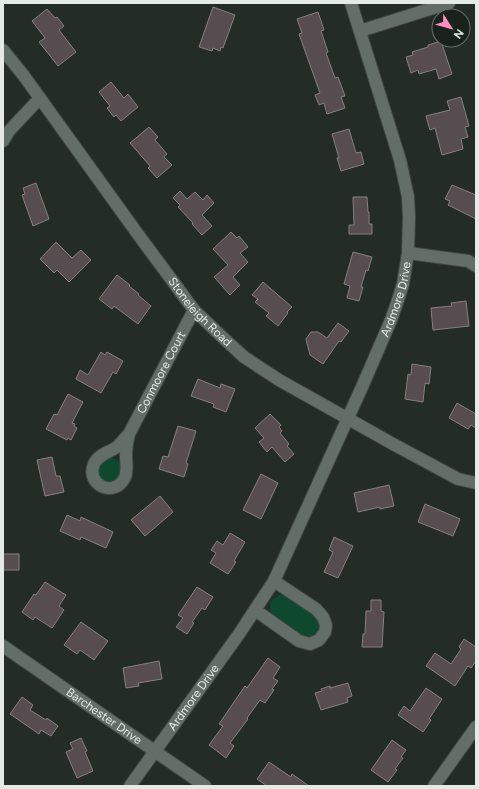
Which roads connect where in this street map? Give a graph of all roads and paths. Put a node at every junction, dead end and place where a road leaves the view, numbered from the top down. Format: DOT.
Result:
graph roads {
  1 [pos="351,3"];
  2 [pos="449,3"];
  3 [pos="360,31"];
  4 [pos="3,50"];
  5 [pos="40,98"];
  6 [pos="3,141"];
  7 [pos="408,253"];
  8 [pos="473,262"];
  9 [pos="194,310"];
  10 [pos="348,418"];
  11 [pos="129,434"];
  12 [pos="476,483"];
  13 [pos="274,581"];
  14 [pos="255,610"];
  15 [pos="3,646"];
  16 [pos="476,727"];
  17 [pos="155,751"];
  18 [pos="131,785"];
  19 [pos="205,786"];
  20 [pos="434,786"];
  1 -- 3 [label="street, Ardmore Drive"];
  2 -- 3 [label="street"];
  3 -- 7 [label="street, Ardmore Drive"];
  4 -- 5 [label="street, Stoneleigh Road"];
  5 -- 6 [label="street"];
  5 -- 9 [label="street, Stoneleigh Road"];
  7 -- 8 [label="street"];
  7 -- 10 [label="street, Ardmore Drive"];
  9 -- 10 [label="street, Stoneleigh Road"];
  9 -- 11 [label="street, Conmoore Court"];
  10 -- 12 [label="street, Stoneleigh Road"];
  10 -- 13 [label="street, Ardmore Drive"];
  13 -- 14 [label="street, Ardmore Drive"];
  13 -- 14 [label="street"];
  14 -- 17 [label="street, Ardmore Drive"];
  15 -- 17 [label="street, Barchester Drive"];
  16 -- 20 [label="street"];
  17 -- 18 [label="street, Ardmore Drive"];
  17 -- 19 [label="street, Barchester Drive"];
}
